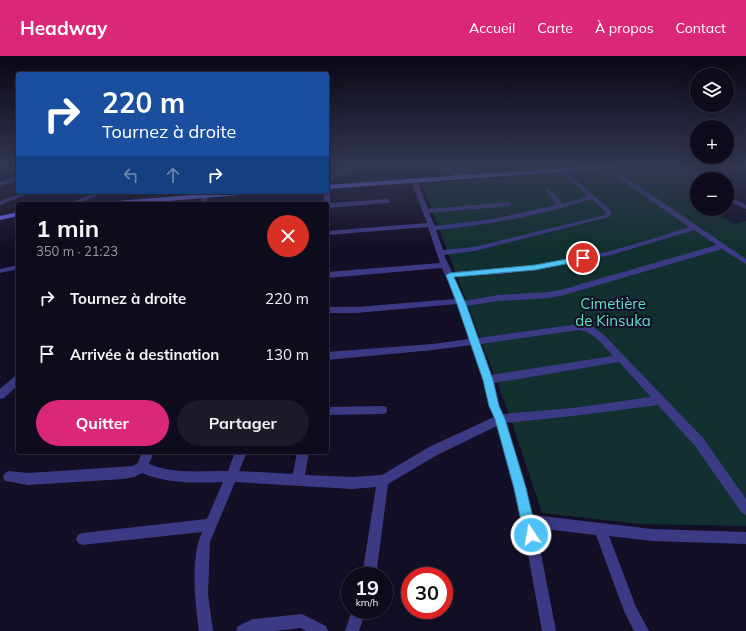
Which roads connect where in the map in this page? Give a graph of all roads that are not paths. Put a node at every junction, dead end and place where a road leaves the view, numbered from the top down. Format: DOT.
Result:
graph roads {
  1 [pos="419,193"];
  2 [pos="550,193"];
  3 [pos="589,193"];
  4 [pos="644,193"];
  5 [pos="25,194"];
  6 [pos="78,194"];
  7 [pos="98,194"];
  8 [pos="207,194"];
  9 [pos="593,197"];
  10 [pos="83,200"];
  11 [pos="388,201"];
  12 [pos="734,201"];
  13 [pos="0,202"];
  14 [pos="77,202"];
  15 [pos="148,202"];
  16 [pos="508,204"];
  17 [pos="329,206"];
  18 [pos="562,206"];
  19 [pos="746,207"];
  20 [pos="426,211"];
  21 [pos="16,214"];
  22 [pos="0,218"];
  23 [pos="432,226"];
  24 [pos="695,227"];
  25 [pos="329,233"];
  26 [pos="723,246"];
  27 [pos="440,253"];
  28 [pos="746,262"];
  29 [pos="445,266"];
  30 [pos="16,267"];
  31 [pos="0,271"];
  32 [pos="329,275"];
  33 [pos="450,275"];
  34 [pos="0,277"];
  35 [pos="461,303"];
  36 [pos="329,310"];
  37 [pos="474,342"];
  38 [pos="329,356"];
  39 [pos="621,358"];
  40 [pos="488,380"];
  41 [pos="16,381"];
  42 [pos="0,395"];
  43 [pos="660,400"];
  44 [pos="382,410"];
  45 [pos="329,411"];
  46 [pos="500,419"];
  47 [pos="147,454"];
  48 [pos="240,454"];
  49 [pos="304,454"];
  50 [pos="142,467"];
  51 [pos="232,476"];
  52 [pos="9,477"];
  53 [pos="298,480"];
  54 [pos="383,481"];
  55 [pos="746,509"];
  56 [pos="528,521"];
  57 [pos="211,524"];
  58 [pos="600,530"];
  59 [pos="746,538"];
  60 [pos="82,539"];
  61 [pos="370,567"];
  62 [pos="356,619"];
  63 [pos="206,631"];
  64 [pos="243,631"];
  65 [pos="321,631"];
  66 [pos="352,631"];
  67 [pos="549,631"];
  68 [pos="642,631"];
  1 -- 20 [label="street"];
  2 -- 18 [label="street"];
  3 -- 9 [label="street"];
  4 -- 24 [label="street"];
  5 -- 13 [label="street"];
  6 -- 10 [label="street"];
  7 -- 10 [label="street"];
  8 -- 15 [label="street"];
  9 -- 18 [label="street"];
  9 -- 27 [label="street"];
  10 -- 14 [label="street"];
  11 -- 17 [label="street"];
  12 -- 19 [label="street"];
  16 -- 20 [label="street"];
  18 -- 23 [label="street"];
  20 -- 23 [label="street"];
  21 -- 22 [label="street"];
  23 -- 25 [label="street"];
  23 -- 27 [label="street"];
  24 -- 26 [label="street"];
  24 -- 33 [label="street"];
  26 -- 28 [label="street"];
  26 -- 35 [label="street"];
  27 -- 29 [label="street"];
  29 -- 32 [label="street"];
  29 -- 33 [label="street"];
  30 -- 31 [label="street"];
  31 -- 34 [label="street"];
  33 -- 35 [label="street"];
  35 -- 36 [label="street"];
  35 -- 37 [label="street"];
  37 -- 38 [label="street"];
  37 -- 39 [label="street"];
  37 -- 40 [label="street"];
  39 -- 40 [label="street"];
  39 -- 43 [label="street"];
  40 -- 46 [label="street"];
  41 -- 42 [label="street"];
  43 -- 46 [label="street"];
  43 -- 55 [label="street"];
  44 -- 45 [label="street"];
  46 -- 54 [label="street"];
  46 -- 56 [label="street"];
  47 -- 50 [label="street"];
  48 -- 51 [label="street"];
  49 -- 53 [label="street"];
  50 -- 51 [label="street"];
  50 -- 52 [label="street"];
  51 -- 53 [label="street"];
  51 -- 57 [label="street"];
  53 -- 54 [label="street"];
  54 -- 61 [label="street"];
  56 -- 58 [label="street"];
  56 -- 67 [label="street"];
  57 -- 60 [label="street"];
  57 -- 63 [label="street"];
  58 -- 59 [label="street"];
  58 -- 68 [label="street"];
  62 -- 66 [label="street"];
  64 -- 65 [label="street"];
}
